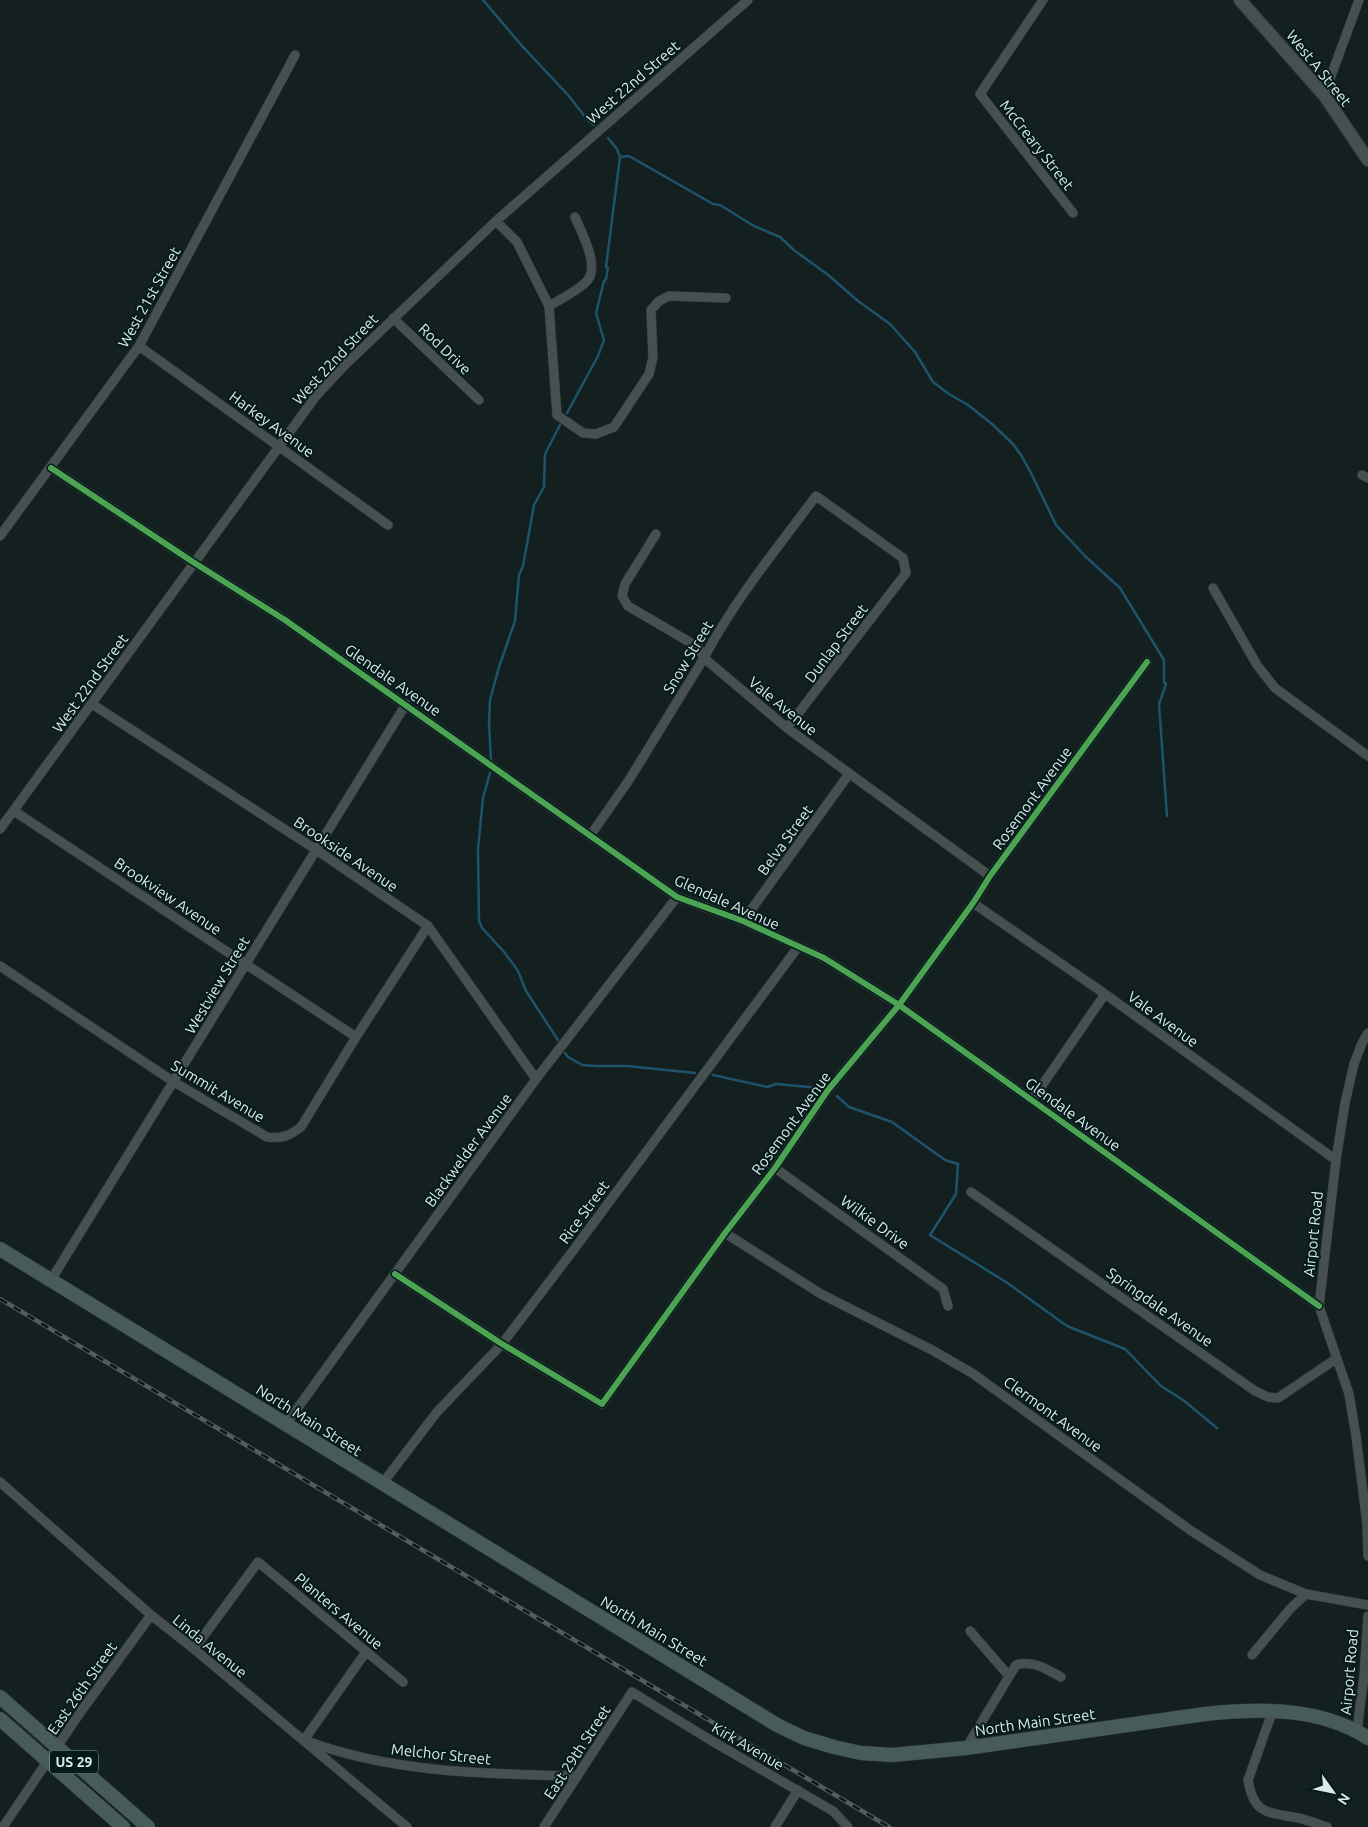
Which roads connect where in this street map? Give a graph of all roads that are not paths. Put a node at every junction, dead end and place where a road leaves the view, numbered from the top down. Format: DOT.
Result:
graph roads {
  1 [pos="748,0"];
  2 [pos="1043,0"];
  3 [pos="1240,0"];
  4 [pos="1359,0"];
  5 [pos="295,55"];
  6 [pos="1324,95"];
  7 [pos="1368,160"];
  8 [pos="1073,213"];
  9 [pos="575,218"];
  10 [pos="496,221"];
  11 [pos="726,298"];
  12 [pos="549,306"];
  13 [pos="393,318"];
  14 [pos="139,346"];
  15 [pos="479,400"];
  16 [pos="278,446"];
  17 [pos="51,468"];
  18 [pos="388,525"];
  19 [pos="656,534"];
  20 [pos="0,536"];
  21 [pos="193,562"];
  22 [pos="906,573"];
  23 [pos="1213,588"];
  24 [pos="704,658"];
  25 [pos="1147,662"];
  26 [pos="92,704"];
  27 [pos="406,704"];
  28 [pos="787,728"];
  29 [pos="1368,756"];
  30 [pos="849,774"];
  31 [pos="14,811"];
  32 [pos="0,829"];
  33 [pos="590,836"];
  34 [pos="316,849"];
  35 [pos="990,876"];
  36 [pos="677,897"];
  37 [pos="973,903"];
  38 [pos="743,921"];
  39 [pos="428,926"];
  40 [pos="798,947"];
  41 [pos="246,964"];
  42 [pos="0,966"];
  43 [pos="1105,994"];
  44 [pos="899,1005"];
  45 [pos="1368,1034"];
  46 [pos="356,1037"];
  47 [pos="536,1079"];
  48 [pos="174,1082"];
  49 [pos="1032,1100"];
  50 [pos="1336,1160"];
  51 [pos="774,1168"];
  52 [pos="971,1192"];
  53 [pos="725,1233"];
  54 [pos="0,1249"];
  55 [pos="395,1274"];
  56 [pos="51,1280"];
  57 [pos="948,1306"];
  58 [pos="1319,1306"];
  59 [pos="502,1344"];
  60 [pos="1336,1359"];
  61 [pos="286,1424"];
  62 [pos="0,1482"];
  63 [pos="382,1484"];
  64 [pos="1368,1524"];
  65 [pos="1368,1556"];
  66 [pos="1306,1594"];
  67 [pos="1368,1605"];
  68 [pos="151,1616"];
  69 [pos="1368,1616"];
  70 [pos="970,1631"];
  71 [pos="194,1649"];
  72 [pos="366,1652"];
  73 [pos="1252,1655"];
  74 [pos="1009,1676"];
  75 [pos="1061,1677"];
  76 [pos="403,1682"];
  77 [pos="632,1692"];
  78 [pos="0,1697"];
  79 [pos="1273,1710"];
  80 [pos="0,1719"];
  81 [pos="1363,1734"];
  82 [pos="304,1740"];
  83 [pos="57,1747"];
  84 [pos="966,1748"];
  85 [pos="48,1761"];
  86 [pos="578,1776"];
  87 [pos="798,1790"];
  88 [pos="4,1827"];
  89 [pos="123,1827"];
  90 [pos="148,1827"];
  91 [pos="407,1827"];
  92 [pos="544,1827"];
  93 [pos="775,1827"];
  94 [pos="848,1827"];
  95 [pos="1327,1827"];
  1 -- 10 [label="street, West 22nd Street"];
  2 -- 8 [label="street, McCreary Street"];
  3 -- 6 [label="street, West A Street"];
  4 -- 6 [label="street"];
  5 -- 14 [label="street, West 21st Street"];
  6 -- 7 [label="street, West A Street"];
  9 -- 12 [label="street"];
  10 -- 12 [label="street"];
  10 -- 13 [label="street, West 22nd Street"];
  11 -- 12 [label="street"];
  13 -- 15 [label="street, Rod Drive"];
  13 -- 16 [label="street, West 22nd Street"];
  14 -- 16 [label="street, Harkey Avenue"];
  14 -- 17 [label="street, West 21st Street"];
  16 -- 18 [label="street, Harkey Avenue"];
  16 -- 21 [label="street, West 22nd Street"];
  17 -- 20 [label="street, West 21st Street"];
  17 -- 21 [label="street, Glendale Avenue"];
  19 -- 24 [label="street, Vale Avenue"];
  21 -- 26 [label="street, West 22nd Street"];
  21 -- 27 [label="street, Glendale Avenue"];
  22 -- 24 [label="street, Snow Street"];
  22 -- 28 [label="street, Dunlap Street"];
  23 -- 29 [label="street"];
  24 -- 28 [label="street, Vale Avenue"];
  24 -- 33 [label="street, Snow Street"];
  25 -- 35 [label="street, Rosemont Avenue"];
  26 -- 31 [label="street, West 22nd Street"];
  26 -- 34 [label="street, Brookside Avenue"];
  27 -- 33 [label="street, Glendale Avenue"];
  27 -- 34 [label="street, Westview Street"];
  28 -- 30 [label="street, Vale Avenue"];
  30 -- 35 [label="street, Vale Avenue"];
  30 -- 38 [label="street, Belva Street"];
  31 -- 32 [label="street, West 22nd Street"];
  31 -- 41 [label="street, Brookview Avenue"];
  33 -- 36 [label="street, Glendale Avenue"];
  34 -- 39 [label="street, Brookside Avenue"];
  34 -- 41 [label="street, Westview Street"];
  35 -- 37 [label="street, Rosemont Avenue"];
  36 -- 38 [label="street, Glendale Avenue"];
  36 -- 47 [label="street, Blackwelder Avenue"];
  37 -- 43 [label="street, Vale Avenue"];
  37 -- 44 [label="street, Rosemont Avenue"];
  38 -- 40 [label="street, Glendale Avenue"];
  39 -- 46 [label="street, Summit Avenue"];
  39 -- 47 [label="street, Brookside Avenue"];
  40 -- 44 [label="street, Glendale Avenue"];
  40 -- 59 [label="street, Rice Street"];
  41 -- 46 [label="street, Brookview Avenue"];
  41 -- 48 [label="street, Westview Street"];
  42 -- 48 [label="street, Summit Avenue"];
  43 -- 49 [label="street"];
  43 -- 50 [label="street, Vale Avenue"];
  44 -- 49 [label="street, Glendale Avenue"];
  44 -- 51 [label="street, Rosemont Avenue"];
  45 -- 50 [label="street, Airport Road"];
  46 -- 48 [label="street, Summit Avenue"];
  47 -- 55 [label="street, Blackwelder Avenue"];
  48 -- 56 [label="street, Westview Street"];
  49 -- 58 [label="street, Glendale Avenue"];
  50 -- 58 [label="street, Airport Road"];
  51 -- 53 [label="street, Rosemont Avenue"];
  51 -- 57 [label="street, Wilkie Drive"];
  52 -- 60 [label="street, Springdale Avenue"];
  53 -- 59 [label="street, Rosemont Avenue"];
  53 -- 66 [label="street, Clermont Avenue"];
  54 -- 56 [label="main road, North Main Street"];
  55 -- 59 [label="street, Rosemont Avenue"];
  55 -- 61 [label="street, Blackwelder Avenue"];
  56 -- 61 [label="main road, North Main Street"];
  58 -- 60 [label="street, Airport Road"];
  59 -- 63 [label="street, Rice Street"];
  60 -- 64 [label="street, Airport Road"];
  61 -- 63 [label="main road, North Main Street"];
  62 -- 68 [label="street, Linda Avenue"];
  63 -- 84 [label="main road, North Main Street"];
  64 -- 65 [label="street, Airport Road"];
  66 -- 67 [label="street, Clermont Avenue"];
  66 -- 73 [label="street"];
  68 -- 71 [label="street, Linda Avenue"];
  68 -- 83 [label="street, East 26th Street"];
  69 -- 81 [label="street, Airport Road"];
  70 -- 74 [label="street"];
  71 -- 72 [label="street, Planters Avenue"];
  71 -- 82 [label="street, Linda Avenue"];
  72 -- 76 [label="street, Planters Avenue"];
  72 -- 82 [label="street"];
  74 -- 75 [label="street"];
  74 -- 84 [label="street"];
  77 -- 86 [label="street, East 29th Street"];
  77 -- 87 [label="street, Kirk Avenue"];
  78 -- 83 [label="main road, US 29"];
  79 -- 81 [label="main road, North Main Street"];
  79 -- 84 [label="main road, North Main Street"];
  79 -- 95 [label="street"];
  80 -- 85 [label="main road, US 29"];
  82 -- 86 [label="street, Melchor Street"];
  82 -- 91 [label="street, Linda Avenue"];
  83 -- 85 [label="street, East 26th Street"];
  83 -- 90 [label="main road, US 29"];
  85 -- 88 [label="street, East 26th Street"];
  85 -- 89 [label="main road, US 29"];
  86 -- 92 [label="street, East 29th Street"];
  87 -- 93 [label="street"];
  87 -- 94 [label="street, Kirk Avenue"];
}
